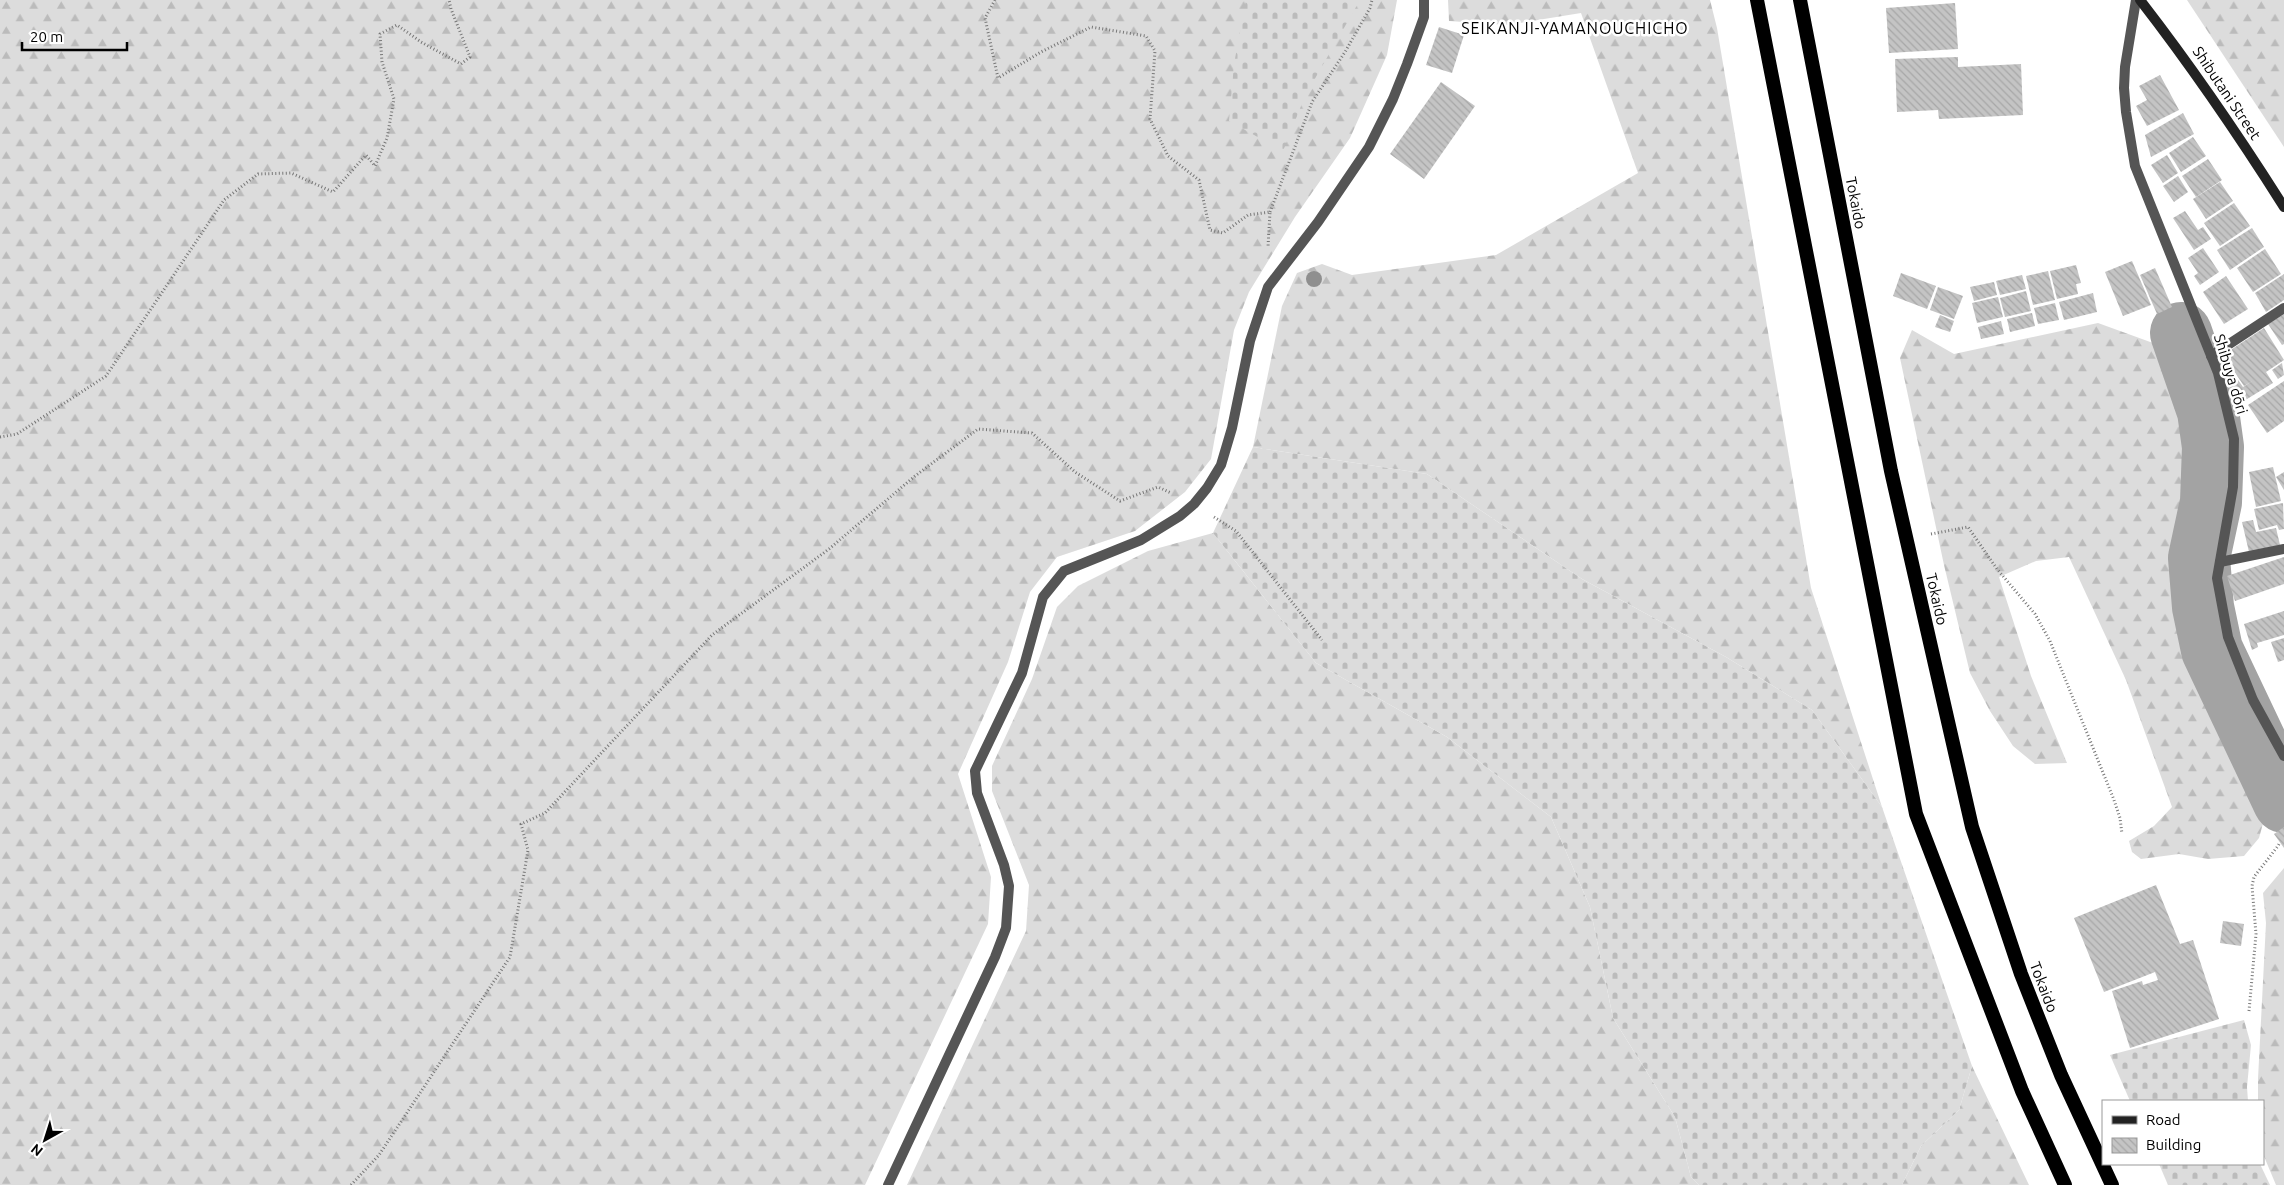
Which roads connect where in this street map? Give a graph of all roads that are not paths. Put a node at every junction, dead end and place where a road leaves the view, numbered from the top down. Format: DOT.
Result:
graph roads {
  1 [pos="1424,0"];
  2 [pos="1757,0"];
  3 [pos="1800,0"];
  4 [pos="2138,0"];
  5 [pos="2284,207"];
  6 [pos="2284,308"];
  7 [pos="2211,356"];
  8 [pos="2284,549"];
  9 [pos="2220,562"];
  10 [pos="2284,756"];
  11 [pos="2102,1163"];
  12 [pos="2103,1165"];
  13 [pos="888,1185"];
  14 [pos="2065,1185"];
  15 [pos="2112,1185"];
  1 -- 13 [label="street"];
  2 -- 14 [label="highway"];
  3 -- 11 [label="highway, Tokaido"];
  4 -- 5 [label="main road, Shibutani Street"];
  4 -- 7 [label="street, Shibuya dōri"];
  6 -- 7 [label="street"];
  7 -- 9 [label="street, Shibuya dōri"];
  8 -- 9 [label="street"];
  9 -- 10 [label="street, Shibuya dōri"];
  12 -- 15 [label="highway, Tokaido"];
}
